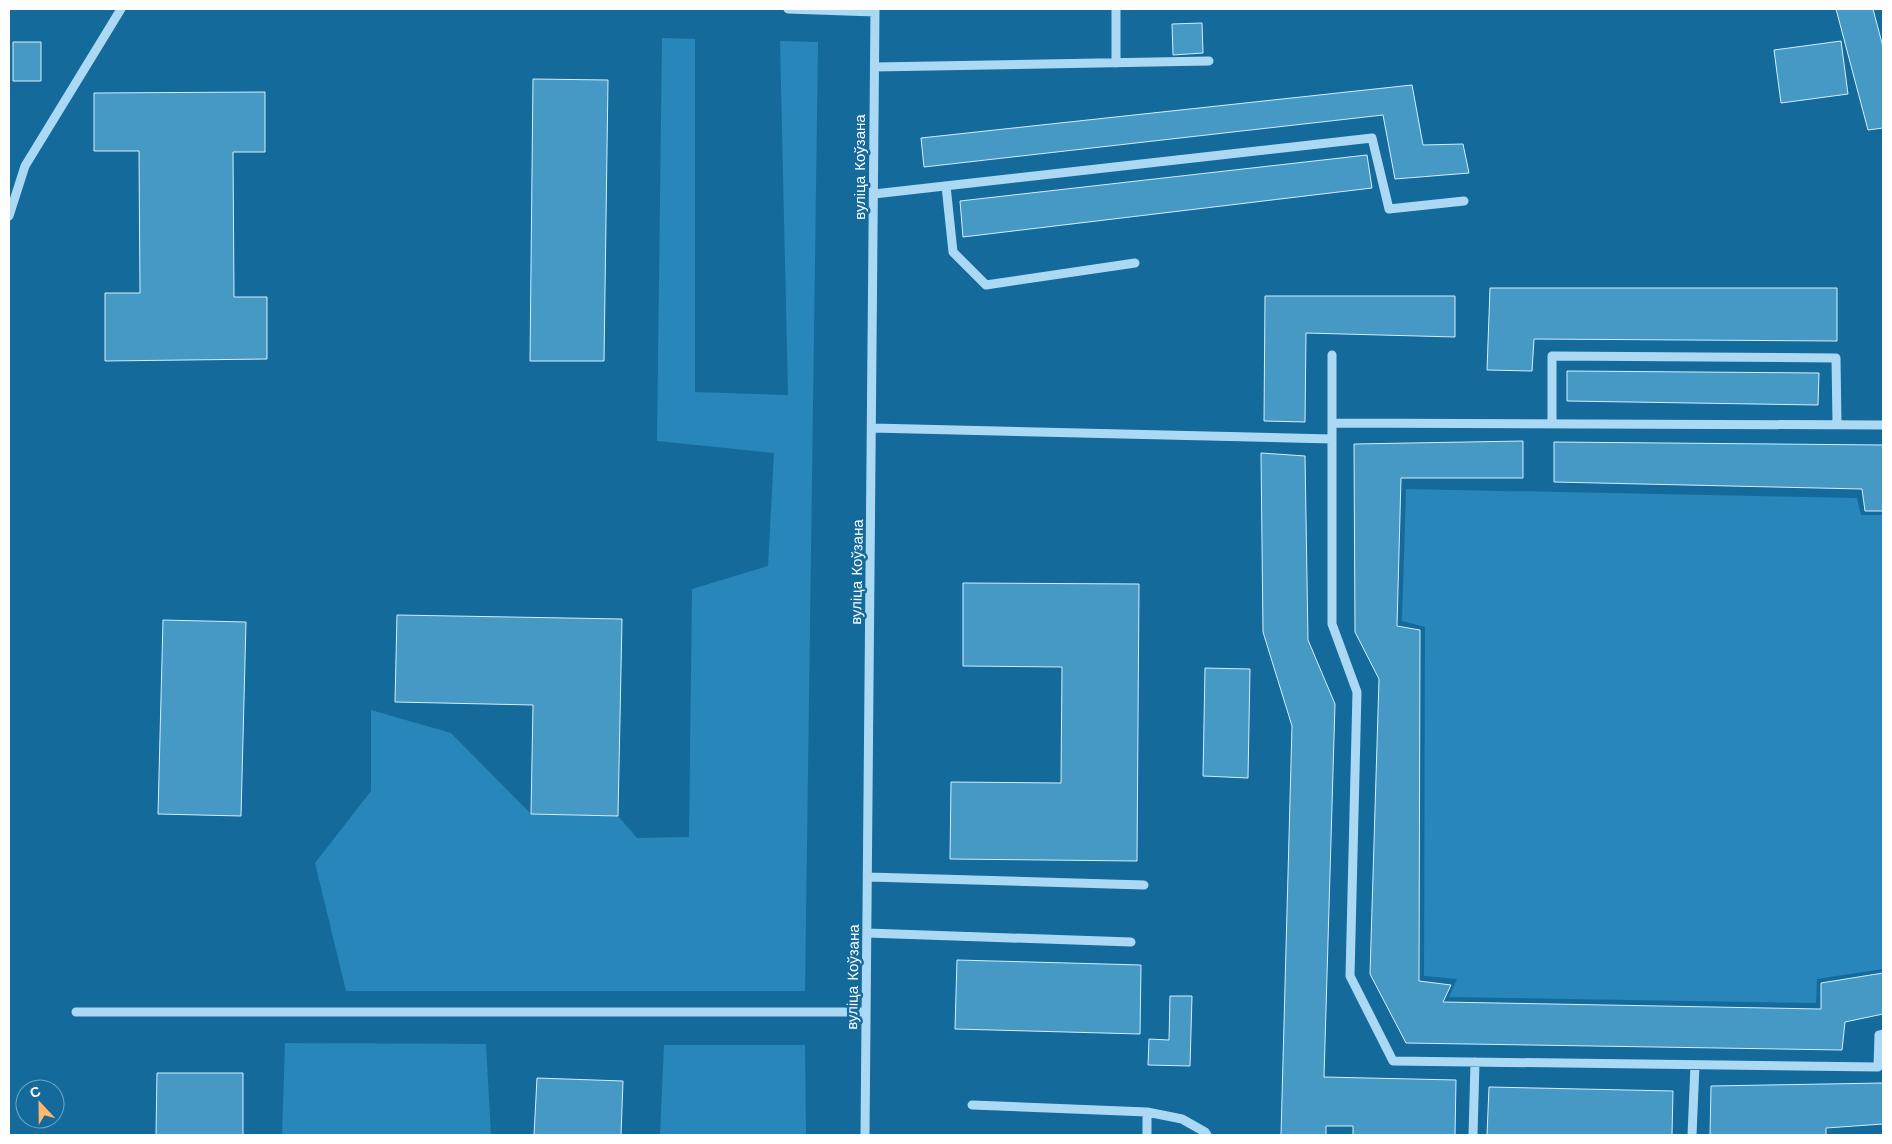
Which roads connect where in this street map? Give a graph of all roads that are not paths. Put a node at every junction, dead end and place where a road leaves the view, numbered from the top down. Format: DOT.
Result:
graph roads {
  1 [pos="121,9"];
  2 [pos="788,9"];
  3 [pos="1116,9"];
  4 [pos="875,10"];
  5 [pos="1209,61"];
  6 [pos="1116,63"];
  7 [pos="875,67"];
  8 [pos="946,186"];
  9 [pos="874,194"];
  10 [pos="1464,201"];
  11 [pos="9,216"];
  12 [pos="1135,263"];
  13 [pos="1332,355"];
  14 [pos="1332,423"];
  15 [pos="1552,423"];
  16 [pos="1837,424"];
  17 [pos="1883,425"];
  18 [pos="872,428"];
  19 [pos="1332,439"];
  20 [pos="868,877"];
  21 [pos="1144,884"];
  22 [pos="867,933"];
  23 [pos="1131,942"];
  24 [pos="76,1012"];
  25 [pos="866,1012"];
  26 [pos="1883,1034"];
  27 [pos="1475,1062"];
  28 [pos="1695,1065"];
  29 [pos="972,1105"];
  30 [pos="1147,1112"];
  31 [pos="865,1135"];
  32 [pos="1148,1135"];
  33 [pos="1207,1135"];
  34 [pos="1473,1135"];
  35 [pos="1692,1135"];
  1 -- 11 [label="street"];
  2 -- 4 [label="street"];
  3 -- 6 [label="street"];
  4 -- 7 [label="street, вуліца Коўзана"];
  5 -- 6 [label="street"];
  6 -- 7 [label="street"];
  7 -- 9 [label="street, вуліца Коўзана"];
  8 -- 9 [label="street"];
  8 -- 10 [label="street"];
  8 -- 12 [label="street"];
  9 -- 18 [label="street, вуліца Коўзана"];
  13 -- 14 [label="street"];
  14 -- 15 [label="street"];
  14 -- 19 [label="street"];
  15 -- 16 [label="street"];
  15 -- 16 [label="street"];
  16 -- 17 [label="street"];
  18 -- 19 [label="street"];
  18 -- 20 [label="street, вуліца Коўзана"];
  19 -- 27 [label="street"];
  20 -- 21 [label="street"];
  20 -- 22 [label="street, вуліца Коўзана"];
  22 -- 23 [label="street"];
  22 -- 25 [label="street, вуліца Коўзана"];
  24 -- 25 [label="street"];
  25 -- 31 [label="street, вуліца Коўзана"];
  26 -- 28 [label="street"];
  27 -- 28 [label="street"];
  27 -- 34 [label="street"];
  28 -- 35 [label="street"];
  29 -- 30 [label="street"];
  30 -- 32 [label="street"];
  30 -- 33 [label="street"];
}
